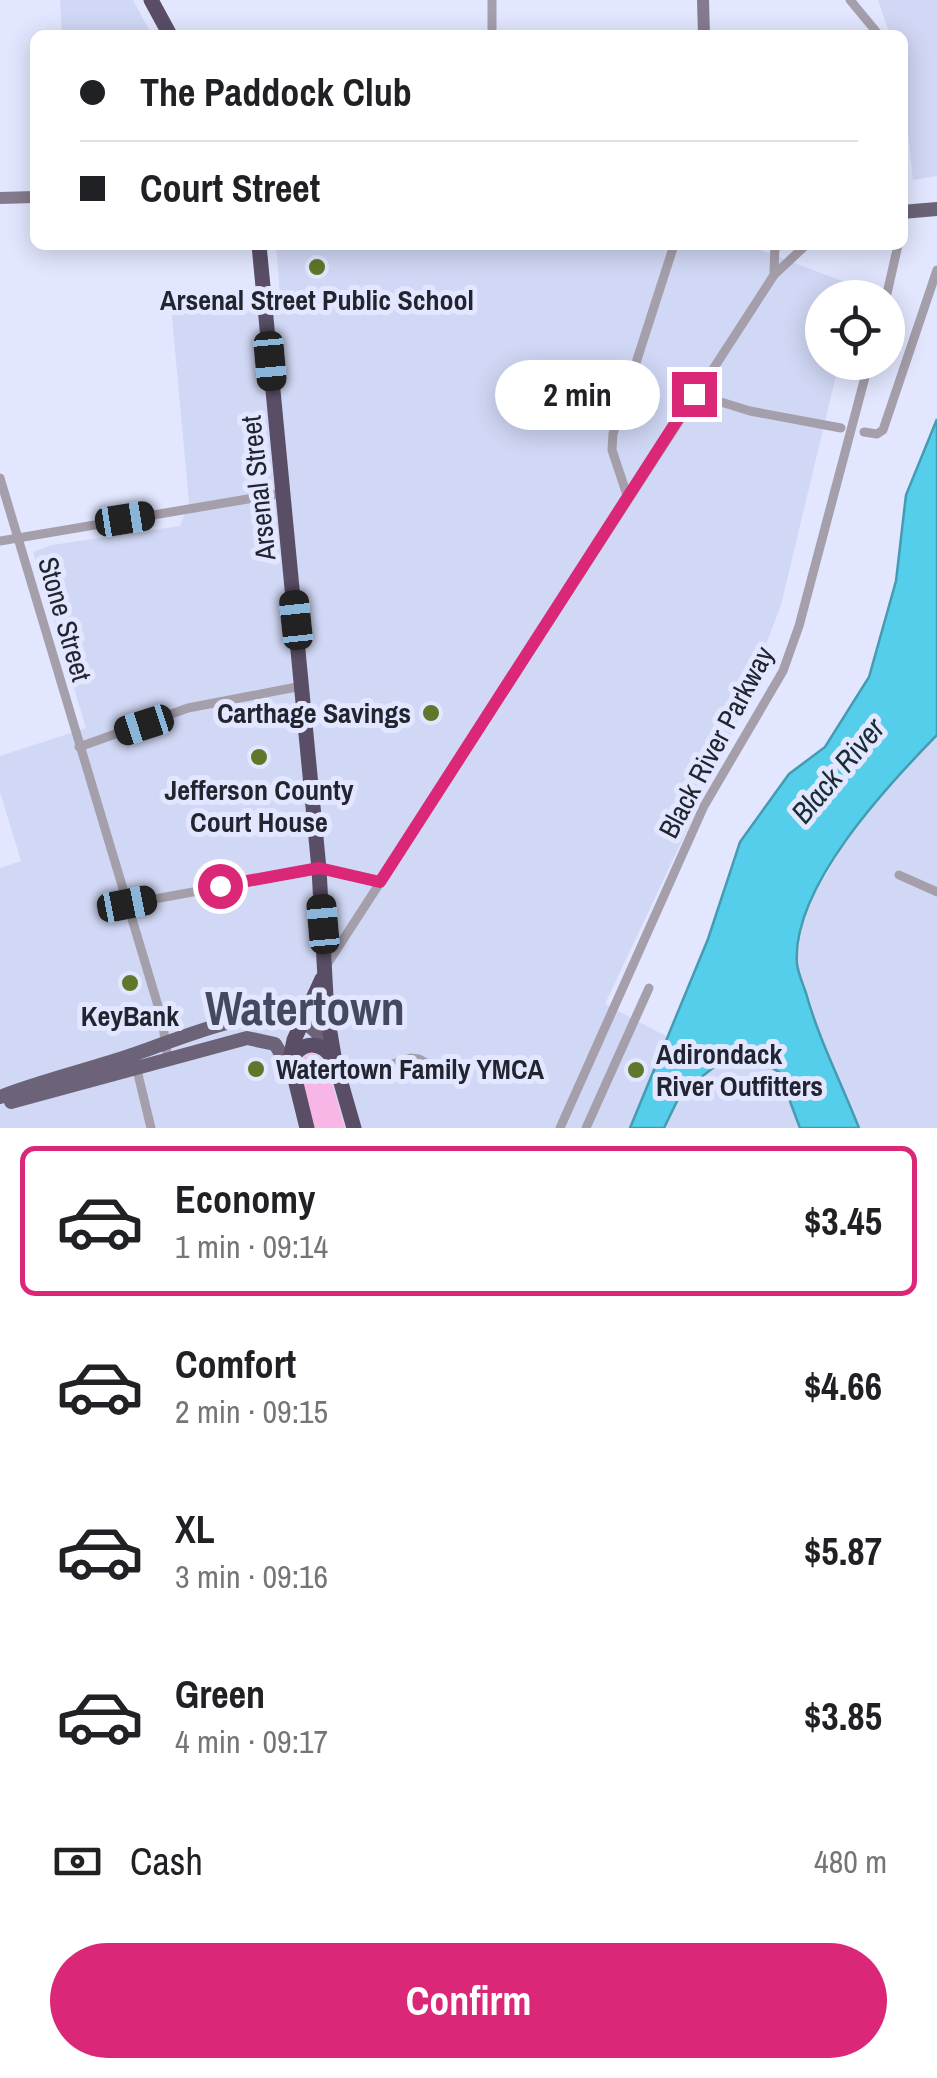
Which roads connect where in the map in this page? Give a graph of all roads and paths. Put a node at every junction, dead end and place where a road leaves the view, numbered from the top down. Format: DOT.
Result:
graph roads {
  1 [pos="152,0"];
  2 [pos="492,0"];
  3 [pos="703,0"];
  4 [pos="850,0"];
  5 [pos="167,30"];
  6 [pos="492,30"];
  7 [pos="704,30"];
  8 [pos="875,30"];
  9 [pos="0,198"];
  10 [pos="30,198"];
  11 [pos="937,208"];
  12 [pos="908,211"];
  13 [pos="260,250"];
  14 [pos="672,250"];
  15 [pos="774,250"];
  16 [pos="801,250"];
  17 [pos="897,250"];
  18 [pos="937,270"];
  19 [pos="774,275"];
  20 [pos="890,280"];
  21 [pos="864,380"];
  22 [pos="694,394"];
  23 [pos="842,428"];
  24 [pos="864,432"];
  25 [pos="0,478"];
  26 [pos="284,494"];
  27 [pos="628,498"];
  28 [pos="17,536"];
  29 [pos="0,541"];
  30 [pos="302,686"];
  31 [pos="80,747"];
  32 [pos="319,868"];
  33 [pos="899,875"];
  34 [pos="380,882"];
  35 [pos="937,892"];
  36 [pos="127,904"];
  37 [pos="326,966"];
  38 [pos="649,988"];
  39 [pos="304,1022"];
  40 [pos="294,1040"];
  41 [pos="165,1042"];
  42 [pos="275,1044"];
  43 [pos="168,1060"];
  44 [pos="335,1062"];
  45 [pos="290,1069"];
  46 [pos="136,1070"];
  47 [pos="443,1072"];
  48 [pos="340,1081"];
  49 [pos="0,1100"];
  50 [pos="151,1128"];
  51 [pos="307,1128"];
  52 [pos="354,1128"];
  53 [pos="560,1128"];
  54 [pos="586,1128"];
  1 -- 5 [label="highway"];
  2 -- 6 [label="street"];
  3 -- 7 [label="main road"];
  4 -- 8 [label="street"];
  9 -- 10 [label="main road"];
  11 -- 12 [label="main road"];
  13 -- 26 [label="highway, Arsenal Street"];
  14 -- 27 [label="street"];
  15 -- 19 [label="street"];
  16 -- 19 [label="street"];
  17 -- 20 [label="street"];
  18 -- 24 [label="street"];
  19 -- 22 [label="street"];
  21 -- 53 [label="street, Black River Parkway"];
  22 -- 23 [label="street"];
  22 -- 27 [label="street"];
  25 -- 28 [label="street, Stone Street"];
  26 -- 28 [label="street"];
  26 -- 30 [label="highway, Arsenal Street"];
  27 -- 34 [label="street"];
  28 -- 29 [label="street"];
  28 -- 31 [label="street, Stone Street"];
  30 -- 31 [label="street"];
  30 -- 32 [label="highway, Arsenal Street"];
  31 -- 36 [label="street, Stone Street"];
  32 -- 34 [label="street"];
  32 -- 36 [label="street"];
  32 -- 37 [label="highway, Arsenal Street"];
  33 -- 35 [label="street"];
  34 -- 37 [label="street"];
  36 -- 41 [label="street, Stone Street"];
  37 -- 39 [label="highway"];
  37 -- 44 [label="highway, Arsenal Street"];
  38 -- 54 [label="street"];
  39 -- 40 [label="highway"];
  39 -- 41 [label="main road"];
  39 -- 44 [label="main road"];
  40 -- 42 [label="main road"];
  40 -- 45 [label="highway"];
  41 -- 43 [label="street, Stone Street"];
  41 -- 49 [label="main road"];
  42 -- 43 [label="main road"];
  42 -- 45 [label="main road"];
  43 -- 46 [label="main road"];
  44 -- 45 [label="highway"];
  44 -- 48 [label="highway, Arsenal Street"];
  45 -- 51 [label="highway"];
  46 -- 49 [label="main road"];
  46 -- 50 [label="street"];
  47 -- 48 [label="street"];
  48 -- 52 [label="highway, Arsenal Street"];
}
